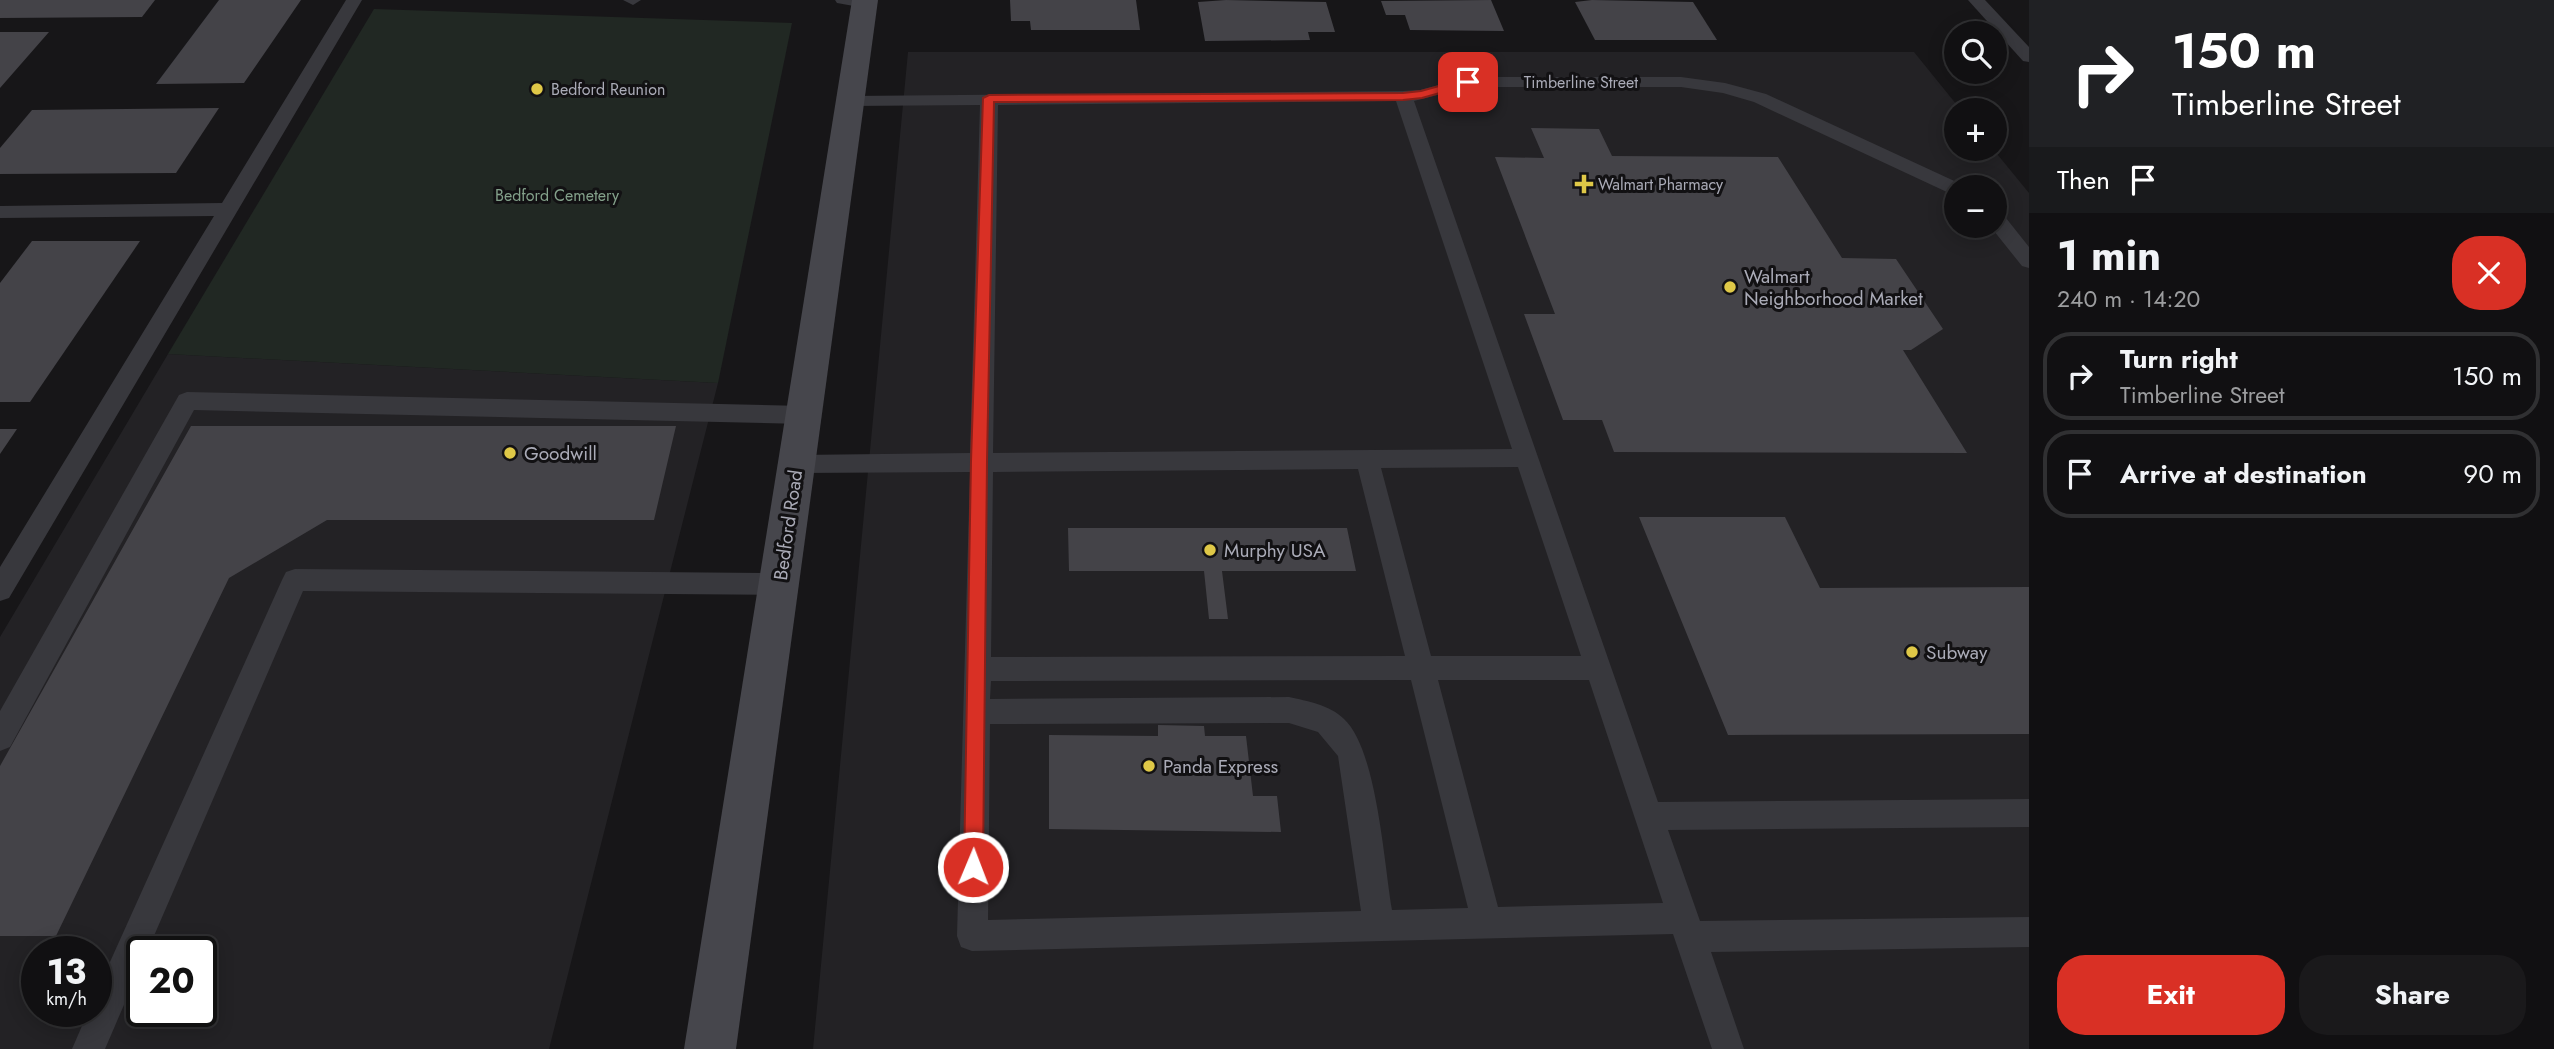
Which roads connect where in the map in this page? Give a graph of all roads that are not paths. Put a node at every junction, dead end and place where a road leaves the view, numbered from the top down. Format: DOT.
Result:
graph roads {
  1 [pos="354,0"];
  2 [pos="1976,0"];
  3 [pos="858,1"];
  4 [pos="2029,57"];
  5 [pos="1403,96"];
  6 [pos="989,98"];
  7 [pos="850,101"];
  8 [pos="1944,183"];
  9 [pos="229,209"];
  10 [pos="0,212"];
  11 [pos="2007,233"];
  12 [pos="2029,261"];
  13 [pos="804,415"];
  14 [pos="1527,458"];
  15 [pos="1367,459"];
  16 [pos="979,461"];
  17 [pos="797,464"];
  18 [pos="779,584"];
  19 [pos="0,590"];
  20 [pos="1599,668"];
  21 [pos="976,669"];
  22 [pos="1422,669"];
  23 [pos="976,712"];
  24 [pos="0,738"];
  25 [pos="2029,813"];
  26 [pos="1649,816"];
  27 [pos="1487,923"];
  28 [pos="1379,926"];
  29 [pos="1686,927"];
  30 [pos="2029,932"];
  31 [pos="88,1049"];
  32 [pos="710,1049"];
  33 [pos="1728,1049"];
  1 -- 9 [label="lane"];
  2 -- 4 [label="lane"];
  3 -- 7 [label="main road, Bedford Road"];
  5 -- 6 [label="lane, Timberline Street"];
  5 -- 8 [label="lane, Timberline Street"];
  5 -- 14 [label="lane"];
  6 -- 7 [label="lane, Timberline Street"];
  6 -- 16 [label="lane"];
  7 -- 13 [label="main road, Bedford Road"];
  9 -- 10 [label="lane"];
  9 -- 19 [label="lane"];
  11 -- 12 [label="lane"];
  13 -- 17 [label="main road, Bedford Road"];
  13 -- 24 [label="lane"];
  14 -- 15 [label="lane"];
  14 -- 20 [label="lane"];
  15 -- 16 [label="lane"];
  15 -- 22 [label="lane"];
  16 -- 17 [label="lane"];
  16 -- 21 [label="lane"];
  17 -- 18 [label="main road, Bedford Road"];
  18 -- 31 [label="lane"];
  18 -- 32 [label="main road, Bedford Road"];
  20 -- 22 [label="lane"];
  20 -- 26 [label="lane"];
  21 -- 22 [label="lane"];
  21 -- 23 [label="lane"];
  22 -- 27 [label="lane"];
  23 -- 28 [label="lane"];
  23 -- 28 [label="lane"];
  25 -- 26 [label="lane"];
  26 -- 29 [label="lane"];
  27 -- 28 [label="lane"];
  27 -- 29 [label="lane"];
  29 -- 30 [label="lane"];
  29 -- 33 [label="lane"];
}
